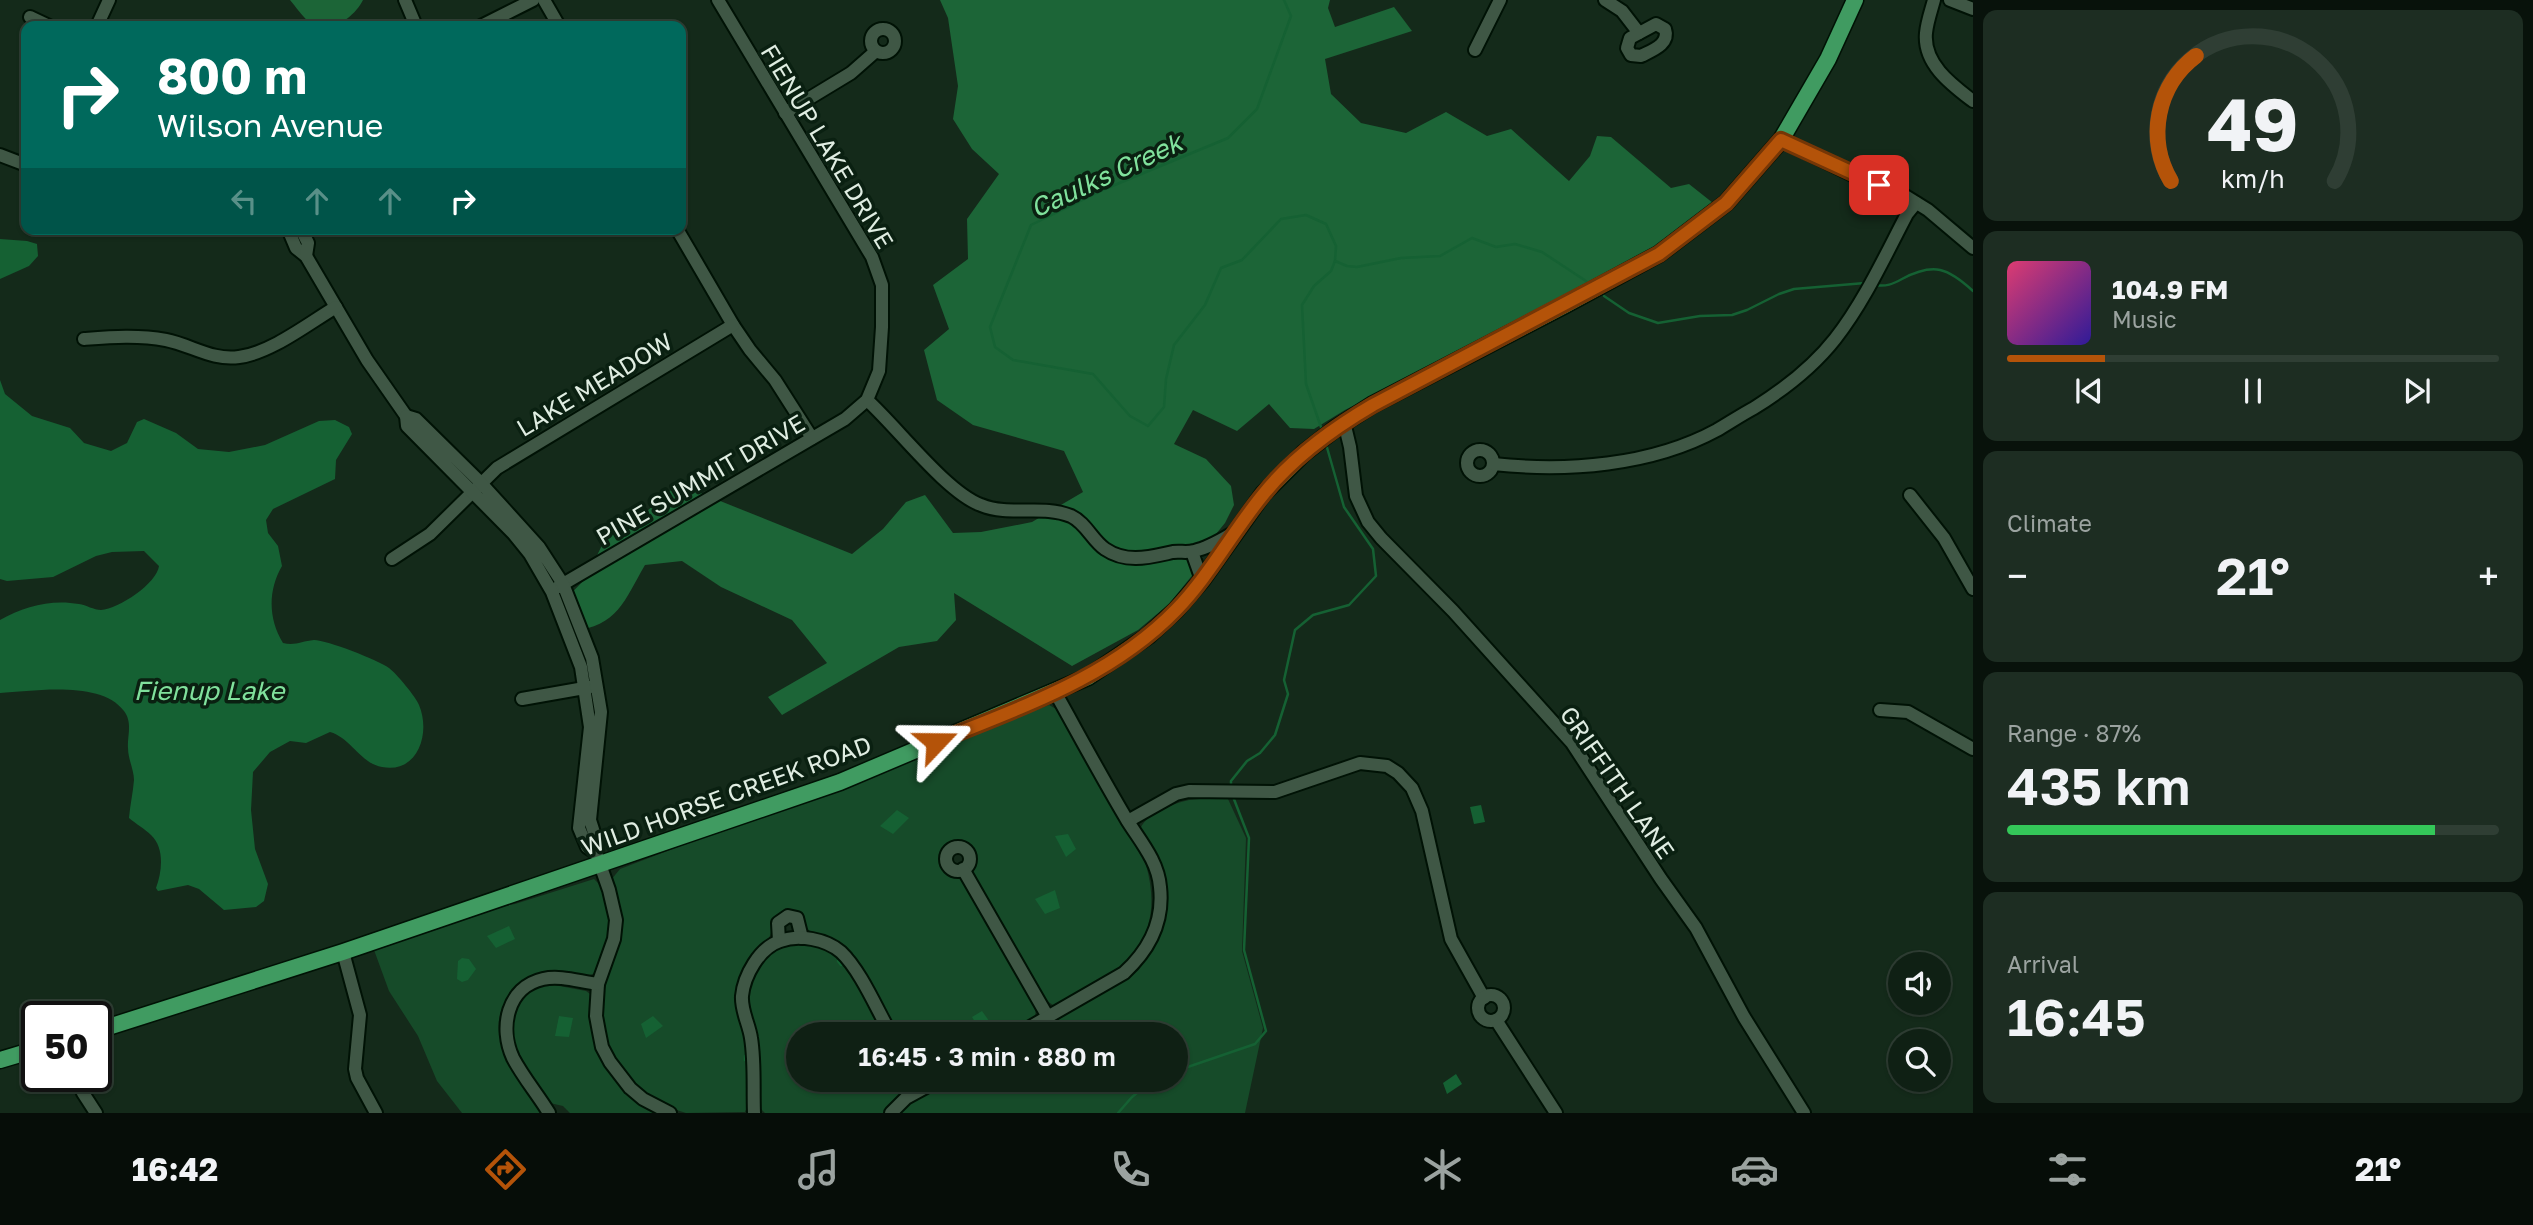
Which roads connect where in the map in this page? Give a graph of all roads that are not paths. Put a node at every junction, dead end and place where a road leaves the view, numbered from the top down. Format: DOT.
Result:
graph roads {
  1 [pos="109,0"];
  2 [pos="405,0"];
  3 [pos="533,0"];
  4 [pos="544,0"];
  5 [pos="718,0"];
  6 [pos="1500,0"];
  7 [pos="1605,0"];
  8 [pos="1855,0"];
  9 [pos="1934,0"];
  10 [pos="1950,0"];
  11 [pos="1973,9"];
  12 [pos="30,17"];
  13 [pos="38,21"];
  14 [pos="99,21"];
  15 [pos="414,21"];
  16 [pos="491,21"];
  17 [pos="556,21"];
  18 [pos="1639,33"];
  19 [pos="1475,50"];
  20 [pos="876,51"];
  21 [pos="1973,101"];
  22 [pos="785,113"];
  23 [pos="1781,140"];
  24 [pos="0,155"];
  25 [pos="21,163"];
  26 [pos="1916,203"];
  27 [pos="291,235"];
  28 [pos="304,235"];
  29 [pos="680,235"];
  30 [pos="1973,248"];
  31 [pos="306,256"];
  32 [pos="336,307"];
  33 [pos="733,325"];
  34 [pos="84,339"];
  35 [pos="867,400"];
  36 [pos="1340,425"];
  37 [pos="812,438"];
  38 [pos="1493,464"];
  39 [pos="476,487"];
  40 [pos="1910,495"];
  41 [pos="1235,532"];
  42 [pos="1192,552"];
  43 [pos="392,559"];
  44 [pos="1202,580"];
  45 [pos="557,588"];
  46 [pos="1973,589"];
  47 [pos="591,687"];
  48 [pos="1055,692"];
  49 [pos="522,699"];
  50 [pos="1880,709"];
  51 [pos="1973,749"];
  52 [pos="1128,821"];
  53 [pos="598,858"];
  54 [pos="963,869"];
  55 [pos="802,938"];
  56 [pos="779,941"];
  57 [pos="343,952"];
  58 [pos="597,984"];
  59 [pos="1484,998"];
  60 [pos="1048,1017"];
  61 [pos="1496,1020"];
  62 [pos="884,1022"];
  63 [pos="1039,1022"];
  64 [pos="112,1026"];
  65 [pos="21,1054"];
  66 [pos="0,1060"];
  67 [pos="83,1092"];
  68 [pos="912,1092"];
  69 [pos="96,1113"];
  70 [pos="376,1113"];
  71 [pos="550,1113"];
  72 [pos="561,1113"];
  73 [pos="670,1113"];
  74 [pos="754,1113"];
  75 [pos="891,1113"];
  76 [pos="1556,1113"];
  77 [pos="1804,1113"];
  1 -- 14 [label="street"];
  2 -- 15 [label="street"];
  3 -- 16 [label="street"];
  4 -- 17 [label="street"];
  5 -- 22 [label="street, FIENUP LAKE DRIVE"];
  6 -- 19 [label="street"];
  7 -- 18 [label="street"];
  8 -- 23 [label="main road, WILD HORSE CREEK ROAD"];
  9 -- 21 [label="street"];
  10 -- 11 [label="street"];
  12 -- 13 [label="street"];
  20 -- 22 [label="street"];
  22 -- 35 [label="street, FIENUP LAKE DRIVE"];
  23 -- 26 [label="street"];
  23 -- 36 [label="main road, WILD HORSE CREEK ROAD"];
  24 -- 25 [label="street"];
  26 -- 30 [label="street"];
  26 -- 38 [label="street"];
  27 -- 31 [label="street"];
  28 -- 31 [label="street"];
  29 -- 33 [label="street"];
  31 -- 32 [label="street"];
  32 -- 34 [label="street"];
  32 -- 39 [label="street"];
  33 -- 37 [label="street"];
  33 -- 39 [label="street, LAKE MEADOW"];
  35 -- 37 [label="street, PINE SUMMIT DRIVE"];
  35 -- 42 [label="street"];
  36 -- 41 [label="main road, WILD HORSE CREEK ROAD"];
  36 -- 77 [label="street, GRIFFITH LANE"];
  37 -- 45 [label="street, PINE SUMMIT DRIVE"];
  39 -- 43 [label="street, LAKE MEADOW"];
  39 -- 45 [label="street"];
  40 -- 46 [label="street"];
  41 -- 42 [label="street"];
  41 -- 44 [label="main road, WILD HORSE CREEK ROAD"];
  42 -- 44 [label="street"];
  44 -- 48 [label="main road, WILD HORSE CREEK ROAD"];
  45 -- 47 [label="street"];
  47 -- 49 [label="street"];
  47 -- 53 [label="street"];
  48 -- 52 [label="street"];
  48 -- 53 [label="main road, WILD HORSE CREEK ROAD"];
  50 -- 51 [label="street"];
  52 -- 59 [label="street"];
  52 -- 60 [label="street"];
  53 -- 57 [label="main road, WILD HORSE CREEK ROAD"];
  53 -- 58 [label="street"];
  54 -- 60 [label="street"];
  55 -- 56 [label="street"];
  55 -- 56 [label="street"];
  55 -- 62 [label="street"];
  56 -- 74 [label="street"];
  57 -- 64 [label="main road, WILD HORSE CREEK ROAD"];
  57 -- 70 [label="street"];
  58 -- 71 [label="street"];
  58 -- 73 [label="street"];
  59 -- 61 [label="street"];
  59 -- 61 [label="street"];
  60 -- 63 [label="street"];
  61 -- 76 [label="street"];
  65 -- 66 [label="main road"];
  67 -- 69 [label="street"];
  68 -- 75 [label="street"];
  71 -- 72 [label="street"];
}
